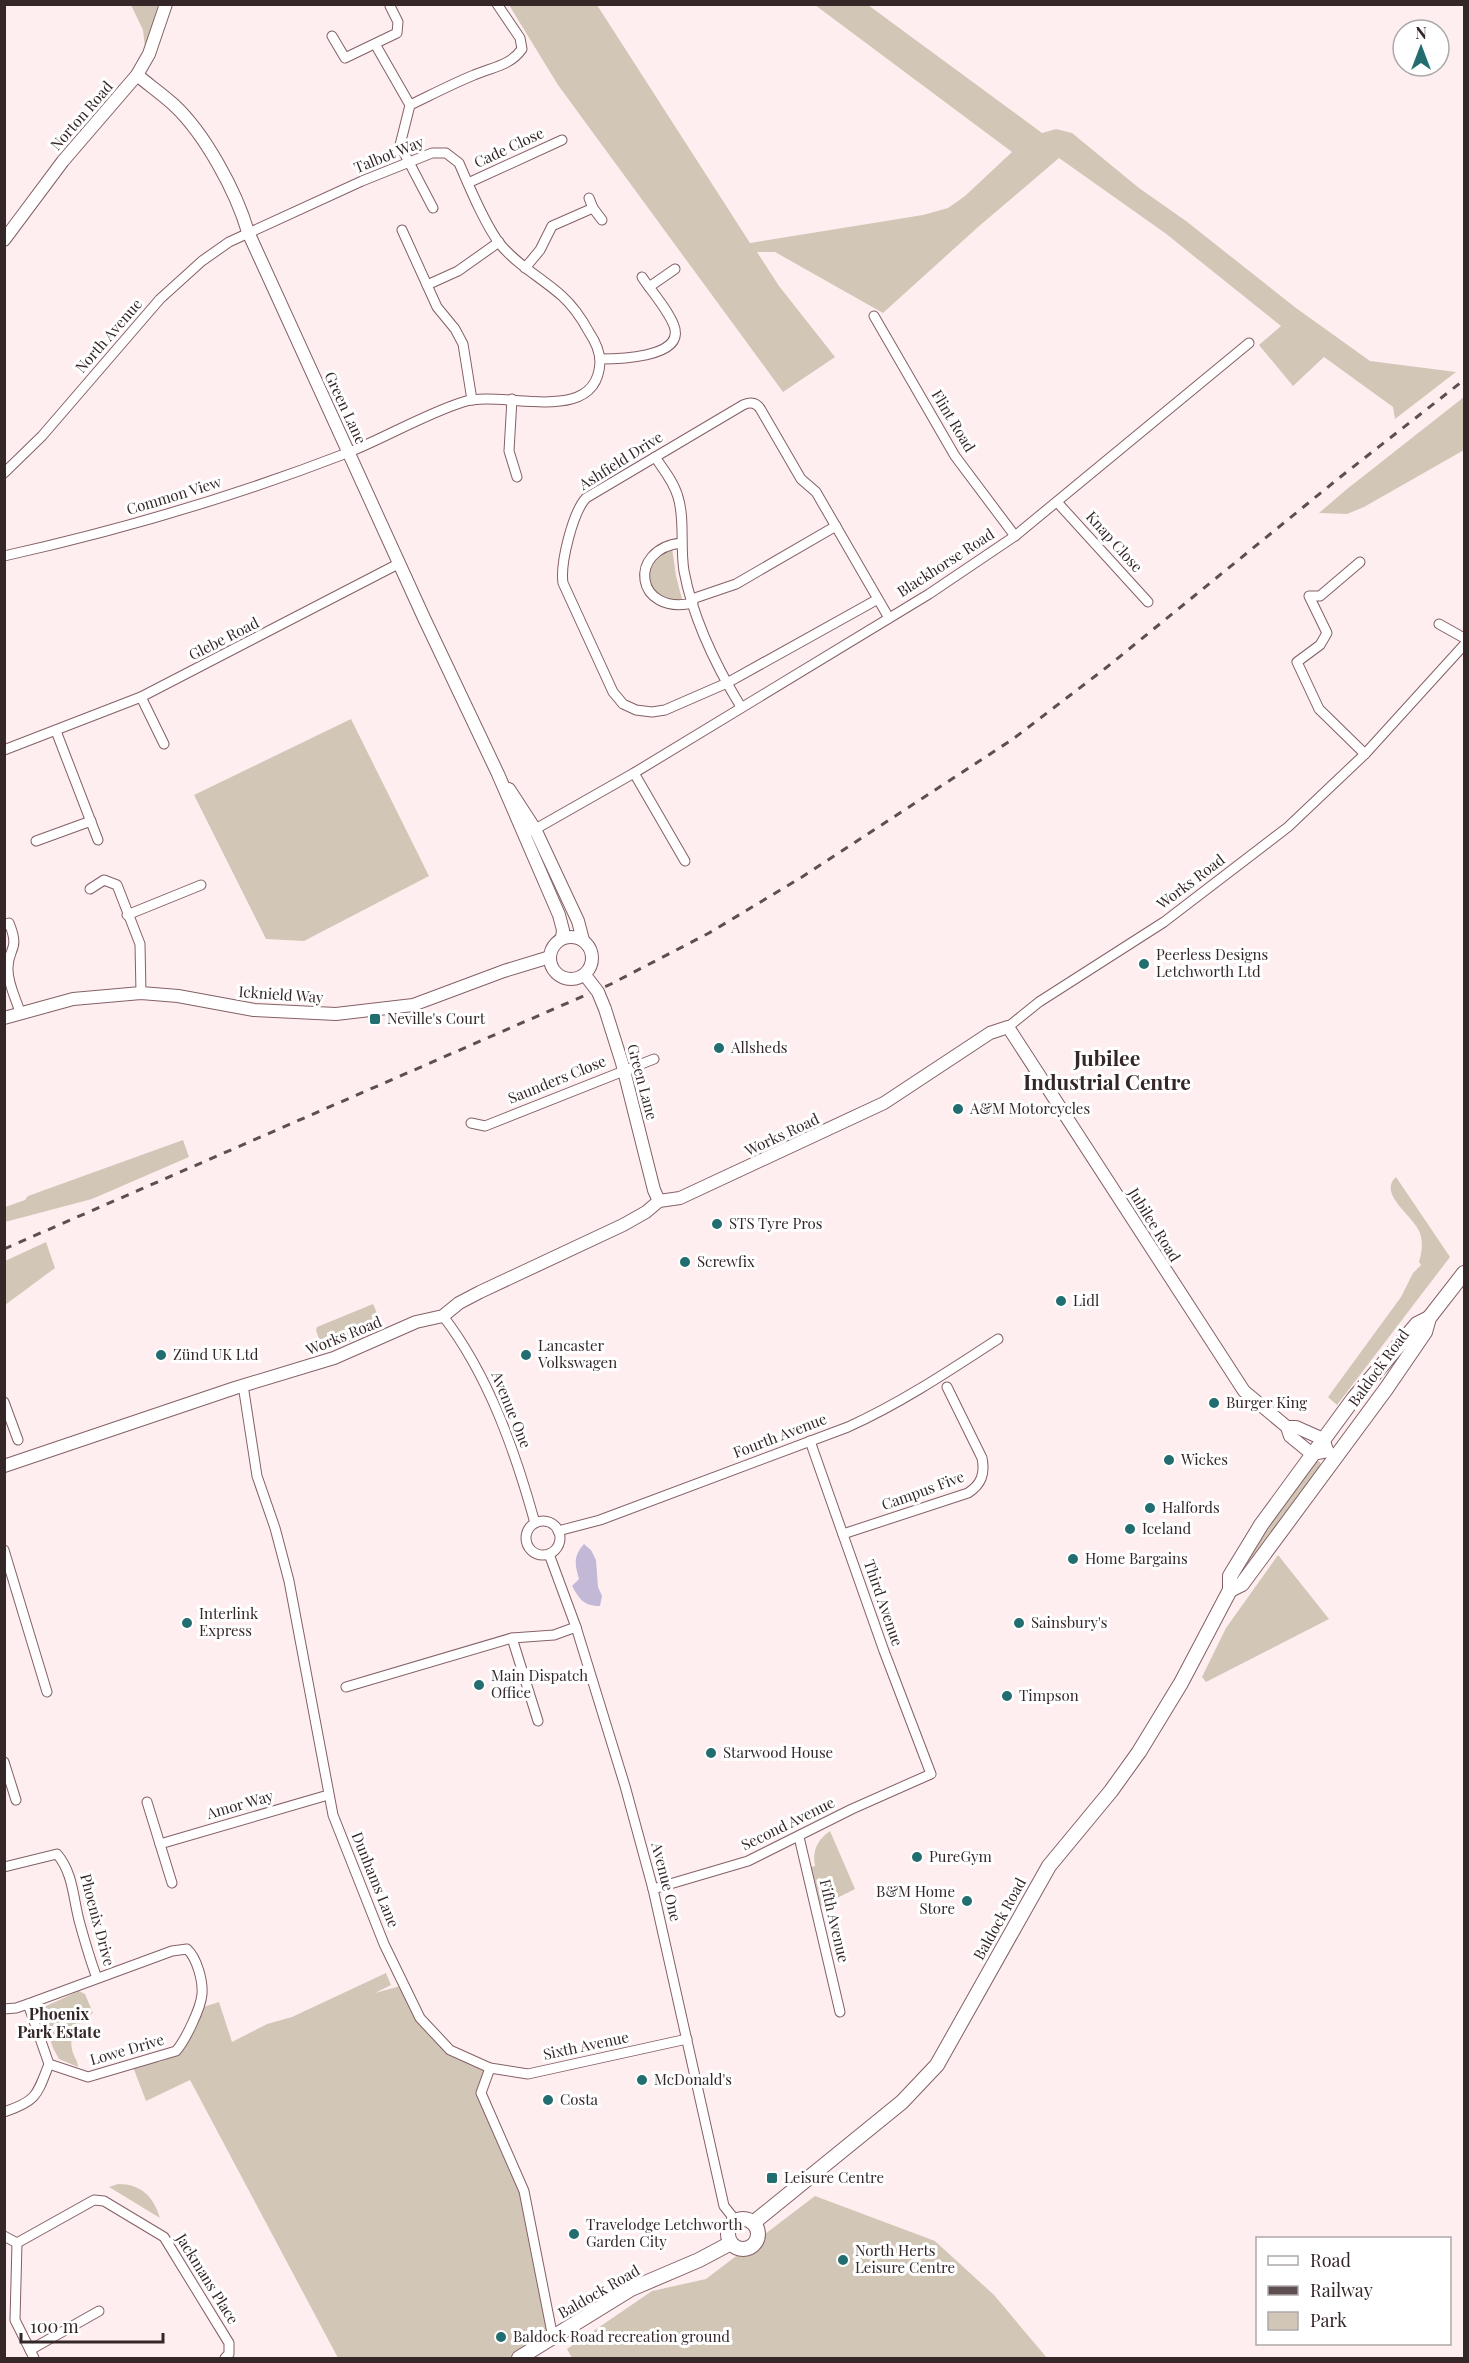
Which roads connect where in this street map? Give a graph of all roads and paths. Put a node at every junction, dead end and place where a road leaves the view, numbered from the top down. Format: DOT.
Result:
graph roads {
  1 [pos="166,4"];
  2 [pos="497,4"];
  3 [pos="390,6"];
  4 [pos="332,36"];
  5 [pos="375,44"];
  6 [pos="137,75"];
  7 [pos="410,105"];
  8 [pos="562,140"];
  9 [pos="408,162"];
  10 [pos="468,183"];
  11 [pos="589,198"];
  12 [pos="433,208"];
  13 [pos="593,208"];
  14 [pos="602,220"];
  15 [pos="402,230"];
  16 [pos="248,232"];
  17 [pos="4,240"];
  18 [pos="499,242"];
  19 [pos="525,268"];
  20 [pos="675,269"];
  21 [pos="642,277"];
  22 [pos="427,285"];
  23 [pos="649,287"];
  24 [pos="874,316"];
  25 [pos="1249,344"];
  26 [pos="600,359"];
  27 [pos="512,399"];
  28 [pos="472,400"];
  29 [pos="349,452"];
  30 [pos="655,457"];
  31 [pos="4,473"];
  32 [pos="517,477"];
  33 [pos="1057,502"];
  34 [pos="836,526"];
  35 [pos="1015,536"];
  36 [pos="681,543"];
  37 [pos="4,556"];
  38 [pos="1360,562"];
  39 [pos="400,563"];
  40 [pos="878,599"];
  41 [pos="693,601"];
  42 [pos="1148,602"];
  43 [pos="889,618"];
  44 [pos="1439,624"];
  45 [pos="1464,638"];
  46 [pos="1464,645"];
  47 [pos="727,683"];
  48 [pos="141,698"];
  49 [pos="741,707"];
  50 [pos="56,731"];
  51 [pos="164,744"];
  52 [pos="4,750"];
  53 [pos="1365,754"];
  54 [pos="634,772"];
  55 [pos="91,821"];
  56 [pos="530,832"];
  57 [pos="98,840"];
  58 [pos="36,841"];
  59 [pos="685,861"];
  60 [pos="201,885"];
  61 [pos="90,890"];
  62 [pos="127,915"];
  63 [pos="4,925"];
  64 [pos="562,938"];
  65 [pos="584,940"];
  66 [pos="550,957"];
  67 [pos="587,977"];
  68 [pos="141,993"];
  69 [pos="20,1012"];
  70 [pos="4,1018"];
  71 [pos="1008,1027"];
  72 [pos="654,1059"];
  73 [pos="624,1070"];
  74 [pos="471,1124"];
  75 [pos="659,1201"];
  76 [pos="1464,1273"];
  77 [pos="443,1316"];
  78 [pos="1429,1318"];
  79 [pos="998,1339"];
  80 [pos="243,1385"];
  81 [pos="947,1387"];
  82 [pos="4,1402"];
  83 [pos="1287,1427"];
  84 [pos="18,1440"];
  85 [pos="810,1441"];
  86 [pos="1328,1449"];
  87 [pos="1312,1454"];
  88 [pos="4,1466"];
  89 [pos="535,1522"];
  90 [pos="558,1531"];
  91 [pos="843,1534"];
  92 [pos="4,1550"];
  93 [pos="549,1554"];
  94 [pos="1230,1590"];
  95 [pos="576,1627"];
  96 [pos="512,1638"];
  97 [pos="346,1688"];
  98 [pos="47,1692"];
  99 [pos="538,1721"];
  100 [pos="4,1762"];
  101 [pos="931,1774"];
  102 [pos="328,1795"];
  103 [pos="16,1800"];
  104 [pos="147,1802"];
  105 [pos="799,1837"];
  106 [pos="160,1844"];
  107 [pos="4,1867"];
  108 [pos="172,1883"];
  109 [pos="653,1889"];
  110 [pos="97,1978"];
  111 [pos="28,2004"];
  112 [pos="4,2009"];
  113 [pos="840,2012"];
  114 [pos="687,2039"];
  115 [pos="49,2064"];
  116 [pos="490,2068"];
  117 [pos="4,2112"];
  118 [pos="736,2221"];
  119 [pos="753,2223"];
  120 [pos="4,2236"];
  121 [pos="17,2243"];
  122 [pos="731,2243"];
  123 [pos="99,2311"];
  124 [pos="553,2338"];
  125 [pos="32,2354"];
  126 [pos="225,2358"];
  127 [pos="519,2358"];
  1 -- 6 [label="street, Norton Road"];
  2 -- 7 [label="street"];
  3 -- 5 [label="street"];
  4 -- 5 [label="street"];
  5 -- 7 [label="street"];
  6 -- 16 [label="street, Green Lane"];
  6 -- 17 [label="street, Norton Road"];
  7 -- 9 [label="street"];
  8 -- 10 [label="street, Cade Close"];
  9 -- 10 [label="street, Talbot Way"];
  9 -- 12 [label="street"];
  9 -- 16 [label="street, Talbot Way"];
  10 -- 18 [label="street, Talbot Way"];
  11 -- 13 [label="street"];
  13 -- 14 [label="street"];
  13 -- 19 [label="street"];
  15 -- 22 [label="street"];
  16 -- 29 [label="street, Green Lane"];
  16 -- 31 [label="street, North Avenue"];
  18 -- 19 [label="street, Talbot Way"];
  18 -- 22 [label="street"];
  19 -- 26 [label="street, Talbot Way"];
  20 -- 23 [label="street"];
  21 -- 23 [label="street"];
  22 -- 28 [label="street"];
  23 -- 26 [label="street"];
  24 -- 35 [label="street, Flint Road"];
  25 -- 33 [label="street, Blackhorse Road"];
  26 -- 27 [label="street, Common View"];
  27 -- 28 [label="street, Common View"];
  27 -- 32 [label="street"];
  28 -- 29 [label="street, Common View"];
  29 -- 37 [label="street, Common View"];
  29 -- 39 [label="street, Green Lane"];
  30 -- 34 [label="street, Ashfield Drive"];
  30 -- 36 [label="street"];
  30 -- 47 [label="street, Ashfield Drive"];
  33 -- 35 [label="street, Blackhorse Road"];
  33 -- 42 [label="street, Knap Close"];
  34 -- 40 [label="street, Ashfield Drive"];
  34 -- 41 [label="street"];
  35 -- 43 [label="street, Blackhorse Road"];
  36 -- 41 [label="street"];
  36 -- 41 [label="street"];
  38 -- 53 [label="street"];
  39 -- 48 [label="street, Glebe Road"];
  39 -- 56 [label="street, Green Lane"];
  40 -- 43 [label="street, Ashfield Drive"];
  40 -- 47 [label="street, Ashfield Drive"];
  41 -- 47 [label="street"];
  43 -- 49 [label="street, Blackhorse Road"];
  44 -- 45 [label="street"];
  46 -- 53 [label="street, Works Road"];
  47 -- 49 [label="street"];
  48 -- 50 [label="street, Glebe Road"];
  48 -- 51 [label="street"];
  49 -- 54 [label="street, Blackhorse Road"];
  50 -- 52 [label="street, Glebe Road"];
  50 -- 55 [label="street"];
  53 -- 71 [label="street, Works Road"];
  54 -- 56 [label="street, Blackhorse Road"];
  54 -- 59 [label="street"];
  55 -- 57 [label="street"];
  55 -- 58 [label="street"];
  56 -- 64 [label="street, Green Lane"];
  56 -- 65 [label="street, Green Lane"];
  60 -- 62 [label="street"];
  61 -- 62 [label="street"];
  62 -- 68 [label="street"];
  63 -- 69 [label="street"];
  64 -- 65 [label="street"];
  64 -- 66 [label="street"];
  65 -- 67 [label="street, Green Lane"];
  66 -- 67 [label="street"];
  66 -- 68 [label="street, Icknield Way"];
  67 -- 73 [label="street, Green Lane, bridge"];
  68 -- 69 [label="street, Icknield Way"];
  69 -- 70 [label="street, Icknield Way"];
  71 -- 75 [label="street, Works Road"];
  71 -- 83 [label="street, Jubilee Road"];
  72 -- 73 [label="street, Saunders Close"];
  73 -- 74 [label="street, Saunders Close"];
  73 -- 75 [label="street, Green Lane"];
  75 -- 77 [label="street, Works Road"];
  76 -- 78 [label="main road"];
  77 -- 80 [label="street, Works Road"];
  77 -- 89 [label="street, Avenue One"];
  78 -- 86 [label="main road, Baldock Road"];
  78 -- 86 [label="main road, Baldock Road"];
  79 -- 85 [label="street, Fourth Avenue"];
  80 -- 88 [label="street, Works Road"];
  80 -- 102 [label="street, Dunhams Lane"];
  81 -- 91 [label="street, Campus Five"];
  82 -- 84 [label="street"];
  83 -- 86 [label="street, Jubilee Road"];
  83 -- 87 [label="street, Jubilee Road"];
  85 -- 90 [label="street, Fourth Avenue"];
  85 -- 91 [label="street, Third Avenue"];
  86 -- 87 [label="main road, Baldock Road"];
  86 -- 94 [label="main road, Baldock Road"];
  87 -- 94 [label="main road, Baldock Road"];
  89 -- 90 [label="street"];
  89 -- 93 [label="street"];
  90 -- 93 [label="street"];
  91 -- 101 [label="street, Third Avenue"];
  92 -- 98 [label="street"];
  93 -- 95 [label="street, Avenue One"];
  94 -- 119 [label="main road, Baldock Road"];
  95 -- 96 [label="street"];
  95 -- 109 [label="street, Avenue One"];
  96 -- 97 [label="street"];
  96 -- 99 [label="street"];
  100 -- 103 [label="street"];
  101 -- 105 [label="street, Second Avenue"];
  102 -- 106 [label="street, Amor Way"];
  102 -- 116 [label="street, Dunhams Lane"];
  104 -- 106 [label="street"];
  105 -- 109 [label="street, Second Avenue"];
  105 -- 113 [label="street, Fifth Avenue"];
  106 -- 108 [label="street"];
  107 -- 110 [label="street, Phoenix Drive"];
  109 -- 114 [label="street, Avenue One"];
  110 -- 111 [label="street"];
  110 -- 115 [label="street, Lowe Drive"];
  111 -- 112 [label="street"];
  111 -- 115 [label="street"];
  114 -- 116 [label="street, Sixth Avenue"];
  114 -- 118 [label="street, Avenue One"];
  115 -- 117 [label="street"];
  116 -- 124 [label="street"];
  118 -- 119 [label="main road"];
  118 -- 122 [label="main road"];
  119 -- 122 [label="main road"];
  120 -- 121 [label="street"];
  121 -- 125 [label="street"];
  121 -- 126 [label="street, Jackmans Place"];
  122 -- 124 [label="main road, Baldock Road"];
  123 -- 125 [label="street"];
  124 -- 127 [label="main road, Baldock Road"];
}
